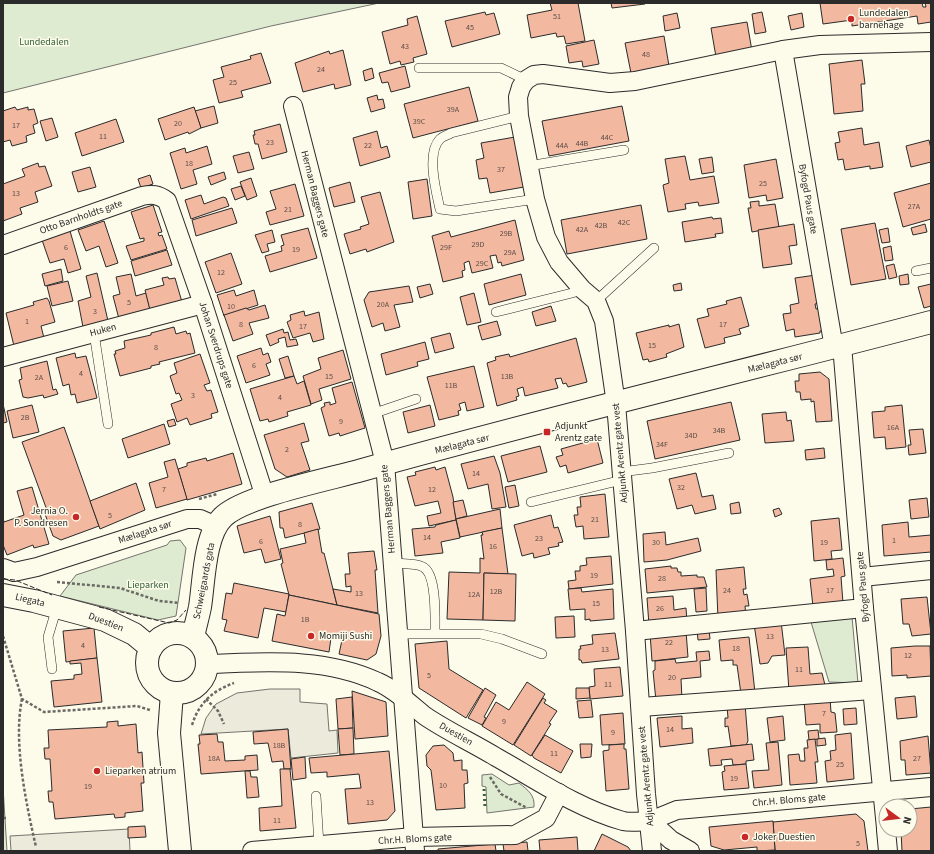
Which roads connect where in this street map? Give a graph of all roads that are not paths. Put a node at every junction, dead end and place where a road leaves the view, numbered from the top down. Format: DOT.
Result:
graph roads {
  1 [pos="931,42"];
  2 [pos="783,50"];
  3 [pos="419,68"];
  4 [pos="526,80"];
  5 [pos="293,106"];
  6 [pos="519,116"];
  7 [pos="624,150"];
  8 [pos="528,166"];
  9 [pos="161,196"];
  10 [pos="535,199"];
  11 [pos="3,245"];
  12 [pos="654,248"];
  13 [pos="931,268"];
  14 [pos="916,271"];
  15 [pos="582,289"];
  16 [pos="596,301"];
  17 [pos="203,304"];
  18 [pos="496,312"];
  19 [pos="931,322"];
  20 [pos="94,333"];
  21 [pos="838,347"];
  22 [pos="3,357"];
  23 [pos="416,399"];
  24 [pos="616,404"];
  25 [pos="372,414"];
  26 [pos="108,424"];
  27 [pos="729,453"];
  28 [pos="385,463"];
  29 [pos="622,476"];
  30 [pos="265,497"];
  31 [pos="531,502"];
  32 [pos="216,526"];
  33 [pos="392,563"];
  34 [pos="3,568"];
  35 [pos="931,570"];
  36 [pos="862,577"];
  37 [pos="3,595"];
  38 [pos="56,607"];
  39 [pos="864,608"];
  40 [pos="635,631"];
  41 [pos="436,633"];
  42 [pos="397,634"];
  43 [pos="193,637"];
  44 [pos="151,648"];
  45 [pos="542,654"];
  46 [pos="208,664"];
  47 [pos="52,670"];
  48 [pos="872,690"];
  49 [pos="172,693"];
  50 [pos="402,697"];
  51 [pos="641,707"];
  52 [pos="931,787"];
  53 [pos="882,791"];
  54 [pos="559,793"];
  55 [pos="316,796"];
  56 [pos="883,798"];
  57 [pos="650,821"];
  58 [pos="887,838"];
  59 [pos="415,844"];
  60 [pos="319,845"];
  61 [pos="180,851"];
  62 [pos="252,851"];
  63 [pos="652,851"];
  64 [pos="690,851"];
  65 [pos="888,851"];
  1 -- 2 [label="street"];
  2 -- 4 [label="street"];
  2 -- 21 [label="street, Byfogd Paus gate"];
  3 -- 4 [label="lane"];
  4 -- 6 [label="street, Adjunkt Arentz gate vest"];
  5 -- 25 [label="street, Herman Baggers gate"];
  6 -- 8 [label="street, Adjunkt Arentz gate vest"];
  6 -- 10 [label="lane"];
  7 -- 8 [label="lane"];
  8 -- 10 [label="street, Adjunkt Arentz gate vest"];
  9 -- 11 [label="street, Otto Barnholdts gate"];
  9 -- 17 [label="street, Johan Sverdrups gate"];
  10 -- 15 [label="street, Adjunkt Arentz gate vest"];
  12 -- 16 [label="lane"];
  13 -- 14 [label="lane"];
  15 -- 16 [label="street, Adjunkt Arentz gate vest"];
  15 -- 18 [label="lane"];
  16 -- 24 [label="street, Adjunkt Arentz gate vest"];
  17 -- 20 [label="street, Huken"];
  17 -- 30 [label="street, Johan Sverdrups gate"];
  19 -- 21 [label="street, Mælagata sør"];
  20 -- 22 [label="street, Huken"];
  20 -- 26 [label="lane"];
  21 -- 24 [label="street, Mælagata sør"];
  21 -- 36 [label="street, Byfogd Paus gate"];
  23 -- 25 [label="lane"];
  24 -- 28 [label="street, Mælagata sør"];
  24 -- 29 [label="street, Adjunkt Arentz gate vest"];
  25 -- 28 [label="street, Herman Baggers gate"];
  27 -- 29 [label="lane"];
  28 -- 30 [label="street, Mælagata sør"];
  28 -- 33 [label="street, Herman Baggers gate"];
  29 -- 31 [label="lane"];
  29 -- 40 [label="street, Adjunkt Arentz gate vest"];
  30 -- 32 [label="street, Mælagata sør"];
  32 -- 34 [label="street, Mælagata sør"];
  32 -- 43 [label="street, Schweigaards gata"];
  33 -- 41 [label="lane"];
  33 -- 42 [label="street, Herman Baggers gate"];
  35 -- 36 [label="street"];
  36 -- 39 [label="street, Byfogd Paus gate"];
  37 -- 38 [label="street, Liegata"];
  38 -- 44 [label="street, Duestien"];
  38 -- 47 [label="lane"];
  39 -- 40 [label="street"];
  39 -- 48 [label="street, Byfogd Paus gate"];
  40 -- 51 [label="street, Adjunkt Arentz gate vest"];
  41 -- 42 [label="lane"];
  41 -- 45 [label="lane"];
  42 -- 50 [label="street, Herman Baggers gate"];
  43 -- 44 [label="street"];
  43 -- 46 [label="street"];
  44 -- 49 [label="street"];
  46 -- 49 [label="street"];
  46 -- 50 [label="street, Duestien"];
  48 -- 51 [label="street"];
  48 -- 53 [label="street, Byfogd Paus gate"];
  49 -- 61 [label="street"];
  50 -- 54 [label="street, Duestien"];
  50 -- 59 [label="street, Herman Baggers gate"];
  51 -- 57 [label="street, Adjunkt Arentz gate vest"];
  52 -- 53 [label="street, Chr.H. Bloms gate"];
  53 -- 56 [label="street, Byfogd Paus gate"];
  53 -- 57 [label="street, Chr.H. Bloms gate"];
  54 -- 57 [label="street, Duestien"];
  54 -- 59 [label="street, Chr.H. Bloms gate"];
  55 -- 60 [label="lane"];
  57 -- 63 [label="street, Adjunkt Arentz gate vest"];
  57 -- 64 [label="street"];
  58 -- 65 [label="street, Byfogd Paus gate"];
  59 -- 60 [label="street, Chr.H. Bloms gate"];
  60 -- 62 [label="street, Chr.H. Bloms gate"];
}
